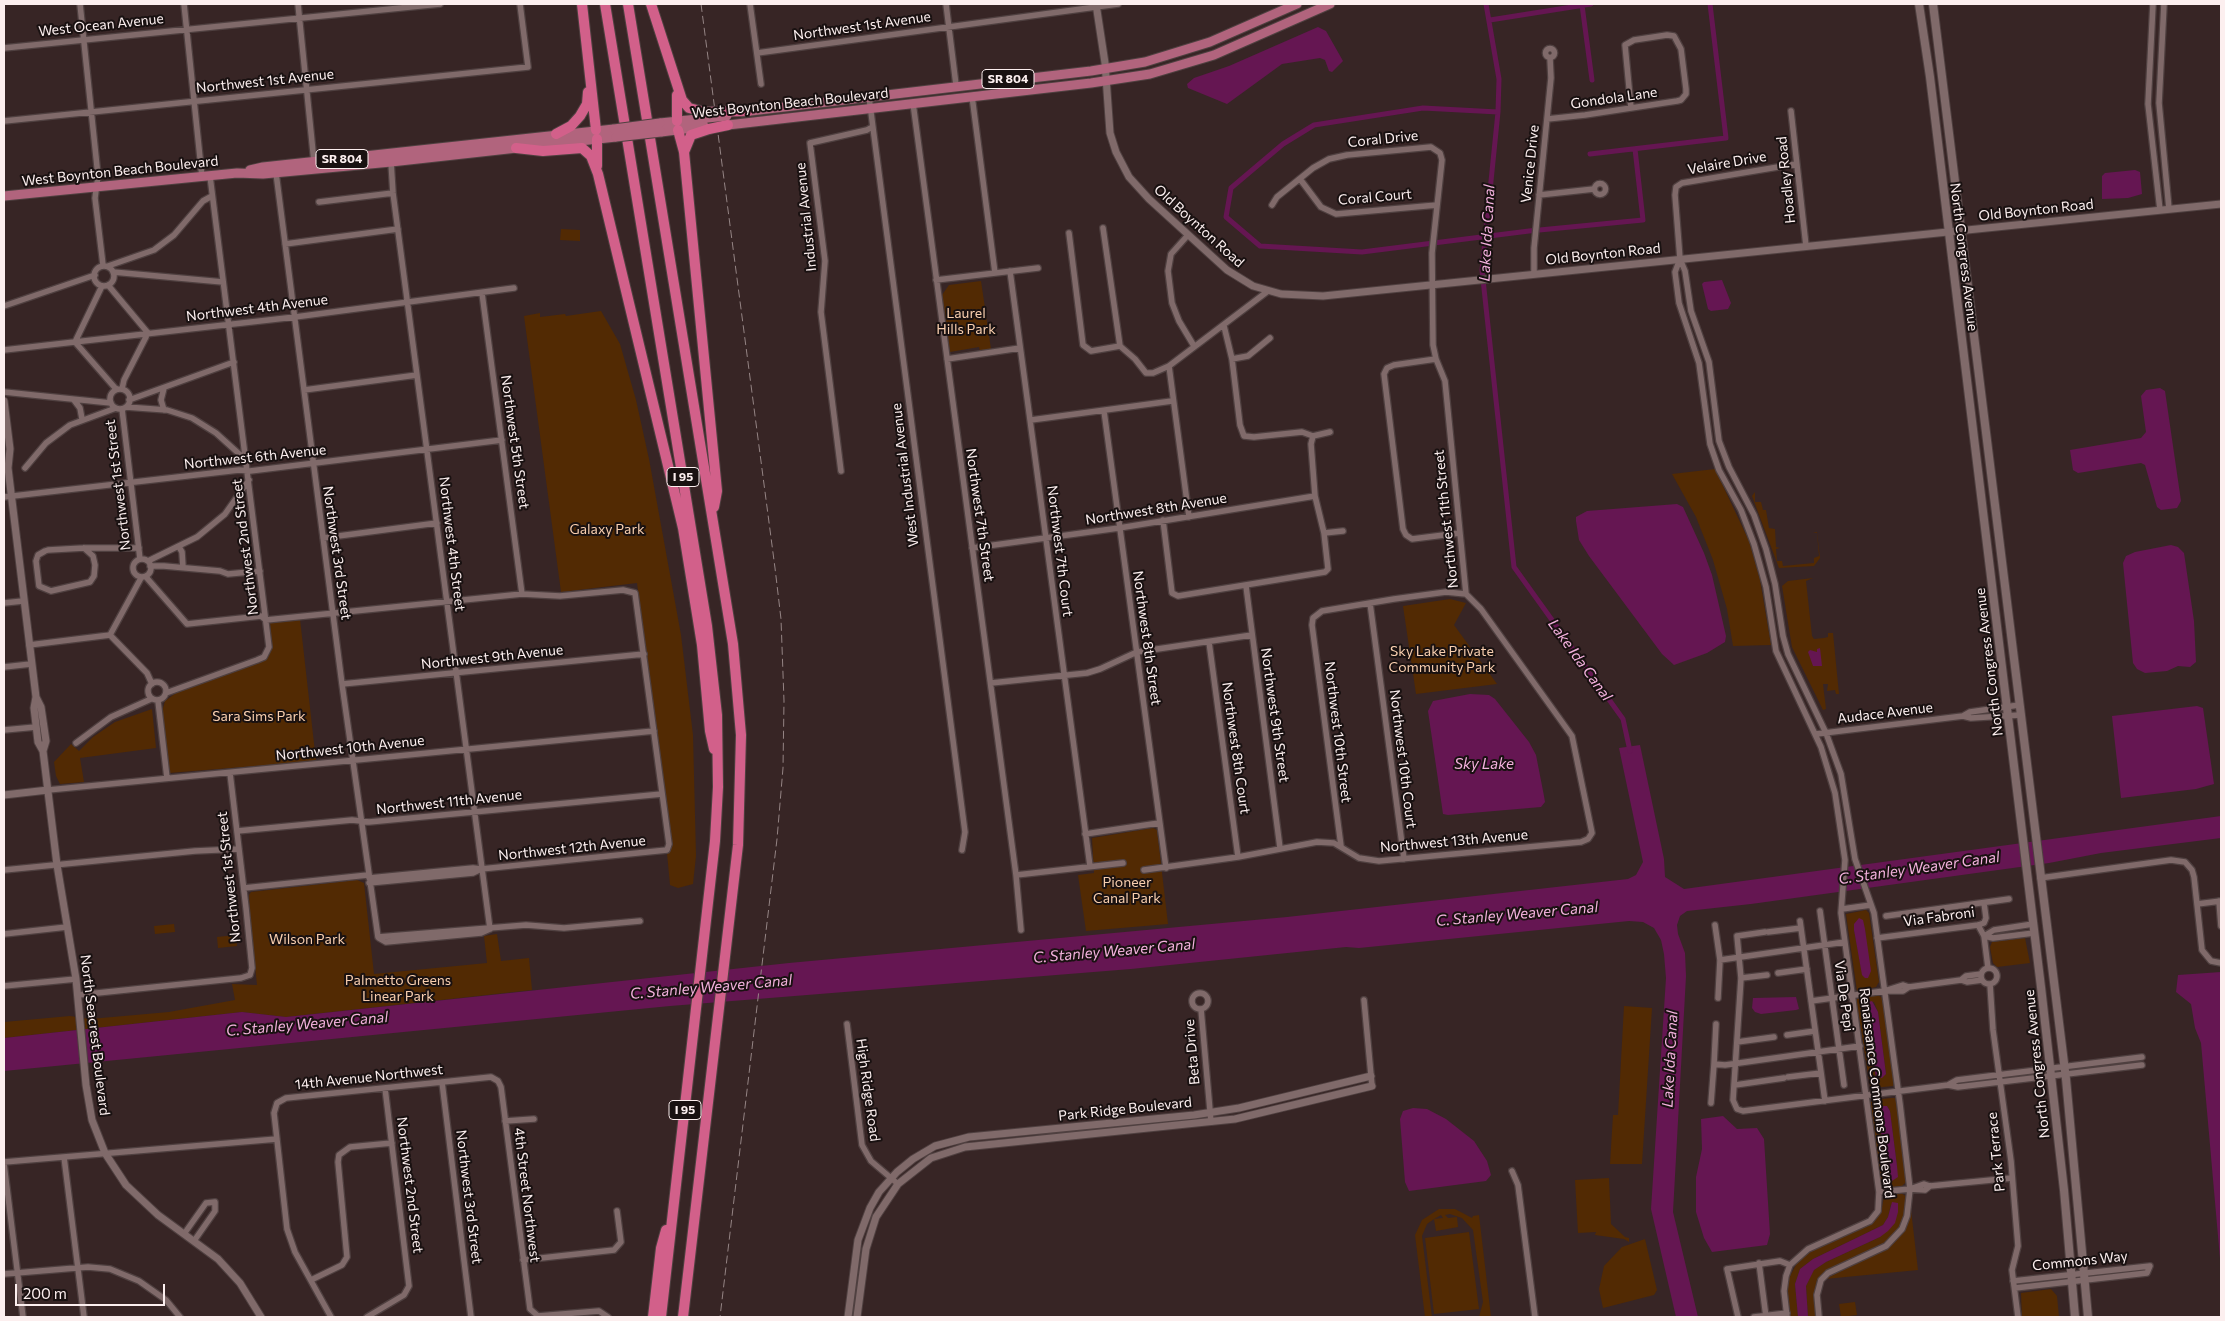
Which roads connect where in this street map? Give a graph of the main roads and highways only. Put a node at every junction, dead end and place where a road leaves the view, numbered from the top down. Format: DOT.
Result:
graph roads {
  1 [pos="582,4"];
  2 [pos="605,4"];
  3 [pos="628,4"];
  4 [pos="651,4"];
  5 [pos="1297,4"];
  6 [pos="1919,4"];
  7 [pos="1932,4"];
  8 [pos="1326,5"];
  9 [pos="588,62"];
  10 [pos="673,76"];
  11 [pos="1930,77"];
  12 [pos="1003,80"];
  13 [pos="1932,97"];
  14 [pos="940,100"];
  15 [pos="1945,102"];
  16 [pos="748,111"];
  17 [pos="1947,116"];
  18 [pos="707,121"];
  19 [pos="728,125"];
  20 [pos="678,126"];
  21 [pos="556,134"];
  22 [pos="597,135"];
  23 [pos="444,147"];
  24 [pos="516,148"];
  25 [pos="684,152"];
  26 [pos="391,162"];
  27 [pos="240,173"];
  28 [pos="598,174"];
  29 [pos="4,196"];
  30 [pos="712,516"];
  31 [pos="718,769"];
  32 [pos="2034,928"];
  33 [pos="2048,942"];
  34 [pos="674,1203"];
  35 [pos="653,1317"];
  36 [pos="661,1317"];
  37 [pos="683,1317"];
  38 [pos="2075,1317"];
  39 [pos="2088,1317"];
  1 -- 9 [label="highway"];
  2 -- 31 [label="highway, I 95"];
  3 -- 30 [label="highway, I 95"];
  4 -- 10 [label="highway"];
  5 -- 12 [label="main road, West Boynton Beach Boulevard / SR 804"];
  6 -- 11 [label="main road, North Congress Avenue"];
  7 -- 15 [label="main road, North Congress Avenue"];
  8 -- 14 [label="main road, West Boynton Beach Boulevard / SR 804"];
  9 -- 21 [label="highway"];
  9 -- 22 [label="highway"];
  10 -- 18 [label="highway"];
  10 -- 20 [label="highway"];
  11 -- 13 [label="main road, North Congress Avenue"];
  11 -- 15 [label="main road"];
  12 -- 14 [label="main road"];
  12 -- 16 [label="main road, West Boynton Beach Boulevard / SR 804"];
  13 -- 17 [label="main road"];
  13 -- 32 [label="main road, North Congress Avenue"];
  14 -- 19 [label="main road, West Boynton Beach Boulevard / SR 804"];
  15 -- 17 [label="main road, North Congress Avenue"];
  16 -- 18 [label="highway, bridge"];
  17 -- 33 [label="main road, North Congress Avenue"];
  18 -- 19 [label="highway, bridge"];
  18 -- 20 [label="main road, West Boynton Beach Boulevard / SR 804"];
  18 -- 25 [label="highway"];
  20 -- 22 [label="main road, West Boynton Beach Boulevard / SR 804, bridge"];
  20 -- 25 [label="highway"];
  21 -- 22 [label="main road, West Boynton Beach Boulevard / SR 804"];
  21 -- 23 [label="main road, West Boynton Beach Boulevard / SR 804"];
  22 -- 24 [label="main road, West Boynton Beach Boulevard / SR 804"];
  22 -- 28 [label="highway"];
  23 -- 26 [label="main road"];
  23 -- 27 [label="main road, West Boynton Beach Boulevard / SR 804"];
  24 -- 26 [label="main road, West Boynton Beach Boulevard / SR 804"];
  24 -- 28 [label="highway"];
  25 -- 30 [label="highway"];
  26 -- 27 [label="main road, West Boynton Beach Boulevard / SR 804"];
  27 -- 29 [label="main road, West Boynton Beach Boulevard / SR 804"];
  28 -- 31 [label="highway"];
  30 -- 37 [label="highway, I 95"];
  31 -- 34 [label="highway, I 95"];
  32 -- 33 [label="main road"];
  32 -- 38 [label="main road, North Congress Avenue"];
  33 -- 39 [label="main road, North Congress Avenue"];
  34 -- 35 [label="highway"];
  34 -- 36 [label="highway, I 95"];
}
